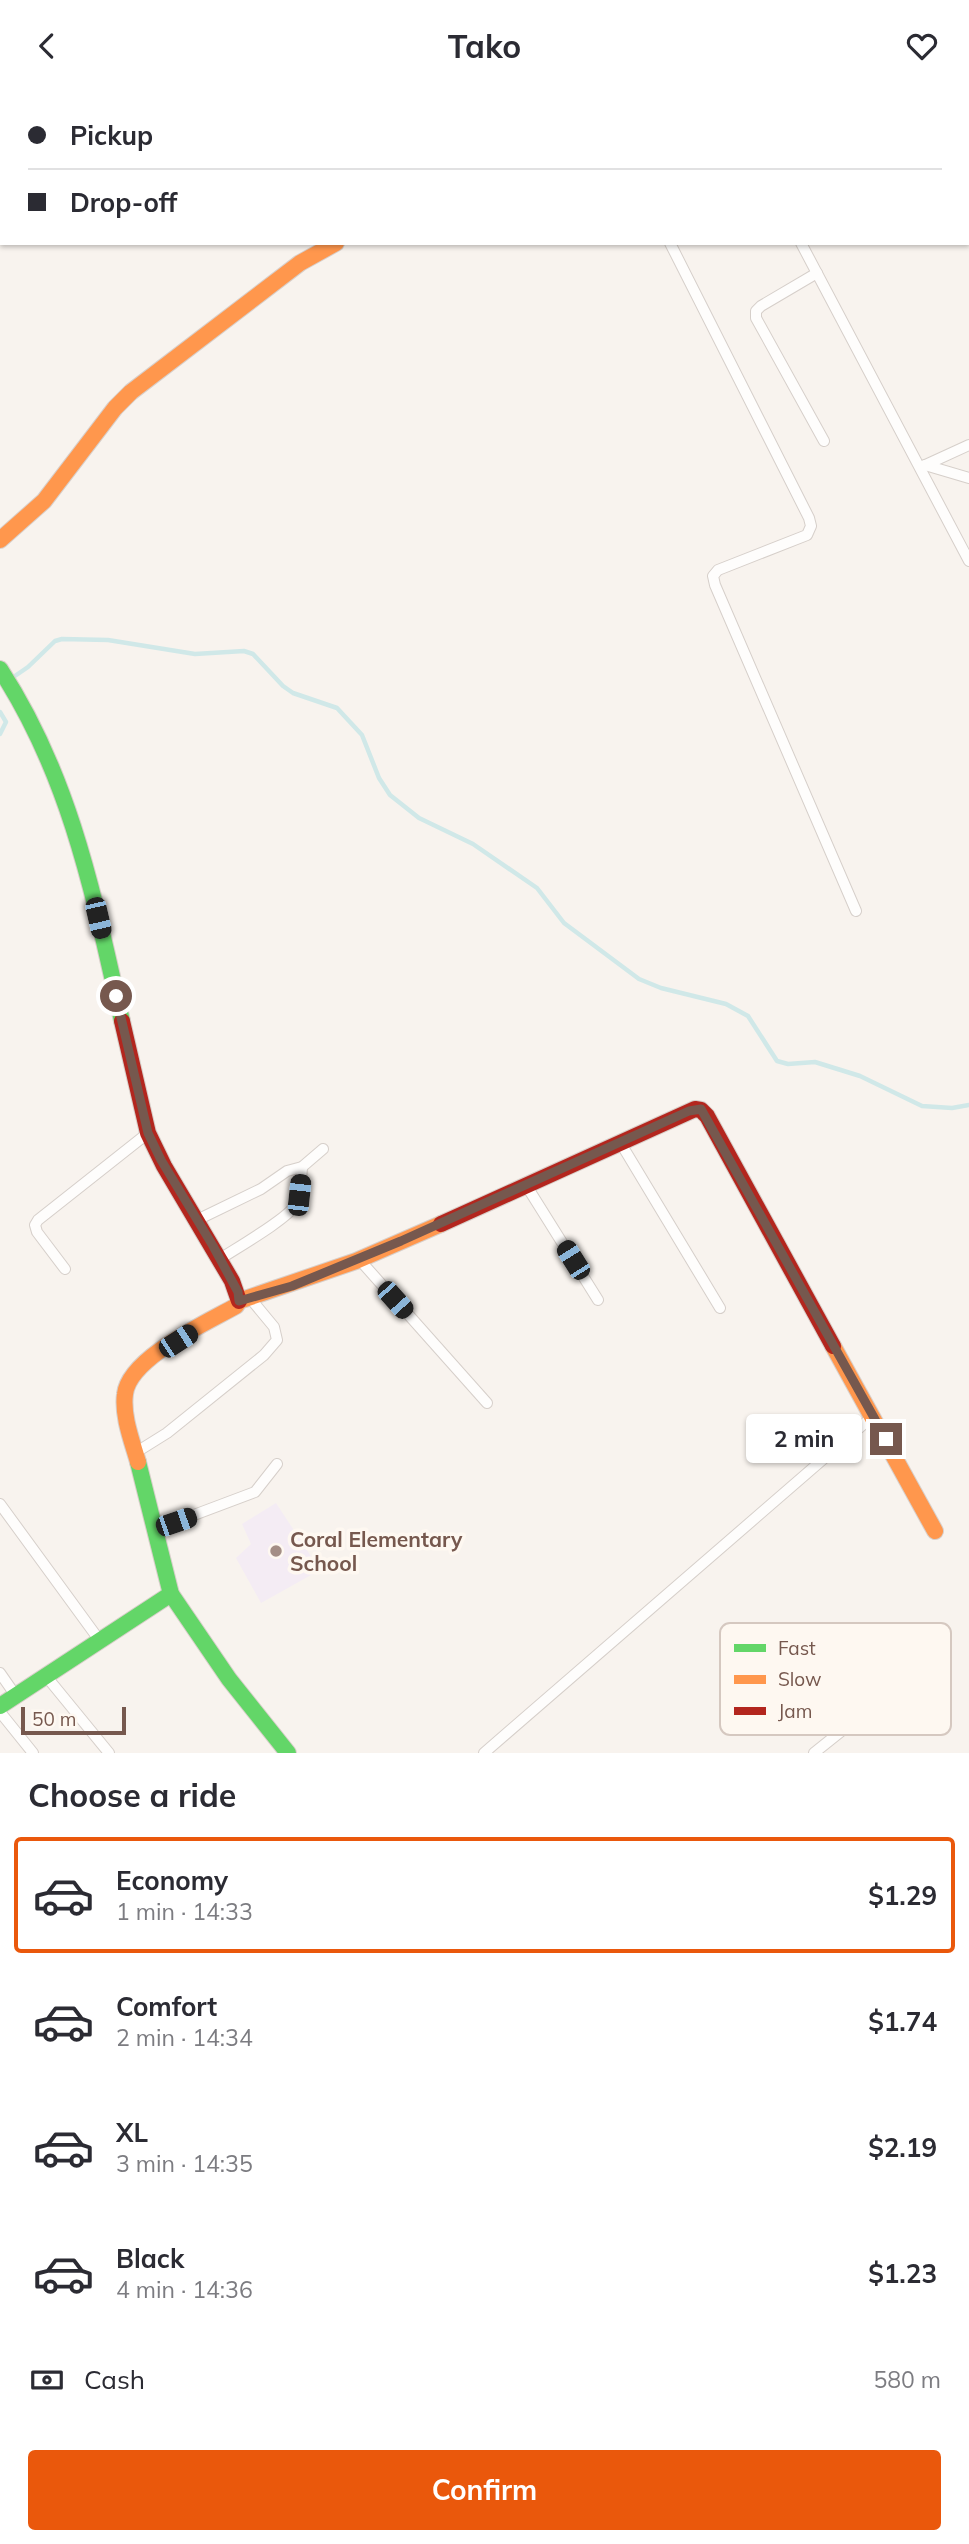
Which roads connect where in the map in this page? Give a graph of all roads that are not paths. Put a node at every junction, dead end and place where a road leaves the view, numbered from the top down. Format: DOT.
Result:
graph roads {
  1 [pos="332,245"];
  2 [pos="671,245"];
  3 [pos="802,245"];
  4 [pos="817,273"];
  5 [pos="824,441"];
  6 [pos="969,445"];
  7 [pos="923,466"];
  8 [pos="969,478"];
  9 [pos="0,540"];
  10 [pos="969,561"];
  11 [pos="0,669"];
  12 [pos="856,911"];
  13 [pos="148,1133"];
  14 [pos="620,1142"];
  15 [pos="323,1149"];
  16 [pos="302,1167"];
  17 [pos="526,1185"];
  18 [pos="197,1220"];
  19 [pos="358,1258"];
  20 [pos="220,1259"];
  21 [pos="65,1269"];
  22 [pos="245,1300"];
  23 [pos="598,1300"];
  24 [pos="720,1308"];
  25 [pos="487,1403"];
  26 [pos="873,1416"];
  27 [pos="135,1453"];
  28 [pos="277,1464"];
  29 [pos="0,1504"];
  30 [pos="153,1529"];
  31 [pos="936,1531"];
  32 [pos="171,1594"];
  33 [pos="100,1641"];
  34 [pos="0,1673"];
  35 [pos="46,1676"];
  36 [pos="16,1696"];
  37 [pos="0,1706"];
  38 [pos="0,1712"];
  39 [pos="836,1735"];
  40 [pos="33,1753"];
  41 [pos="109,1753"];
  42 [pos="288,1753"];
  43 [pos="484,1753"];
  44 [pos="814,1753"];
  1 -- 9 [label="street"];
  2 -- 12 [label="street"];
  3 -- 4 [label="street"];
  4 -- 5 [label="street"];
  4 -- 7 [label="street"];
  6 -- 7 [label="street"];
  7 -- 8 [label="street"];
  7 -- 10 [label="street"];
  11 -- 13 [label="street"];
  13 -- 18 [label="street"];
  13 -- 21 [label="street"];
  14 -- 17 [label="street"];
  14 -- 24 [label="street"];
  14 -- 26 [label="street"];
  15 -- 16 [label="street"];
  16 -- 18 [label="street"];
  16 -- 20 [label="street"];
  17 -- 19 [label="street"];
  17 -- 23 [label="street"];
  18 -- 20 [label="street"];
  19 -- 22 [label="street"];
  19 -- 25 [label="street"];
  20 -- 22 [label="street"];
  22 -- 27 [label="street"];
  22 -- 27 [label="street"];
  26 -- 31 [label="street"];
  26 -- 43 [label="street"];
  27 -- 30 [label="street"];
  28 -- 30 [label="street"];
  29 -- 33 [label="street"];
  30 -- 32 [label="street"];
  32 -- 33 [label="street"];
  32 -- 42 [label="street"];
  33 -- 35 [label="street"];
  34 -- 36 [label="street"];
  35 -- 36 [label="street"];
  35 -- 41 [label="street"];
  36 -- 37 [label="street"];
  38 -- 40 [label="street"];
  39 -- 44 [label="street"];
}
